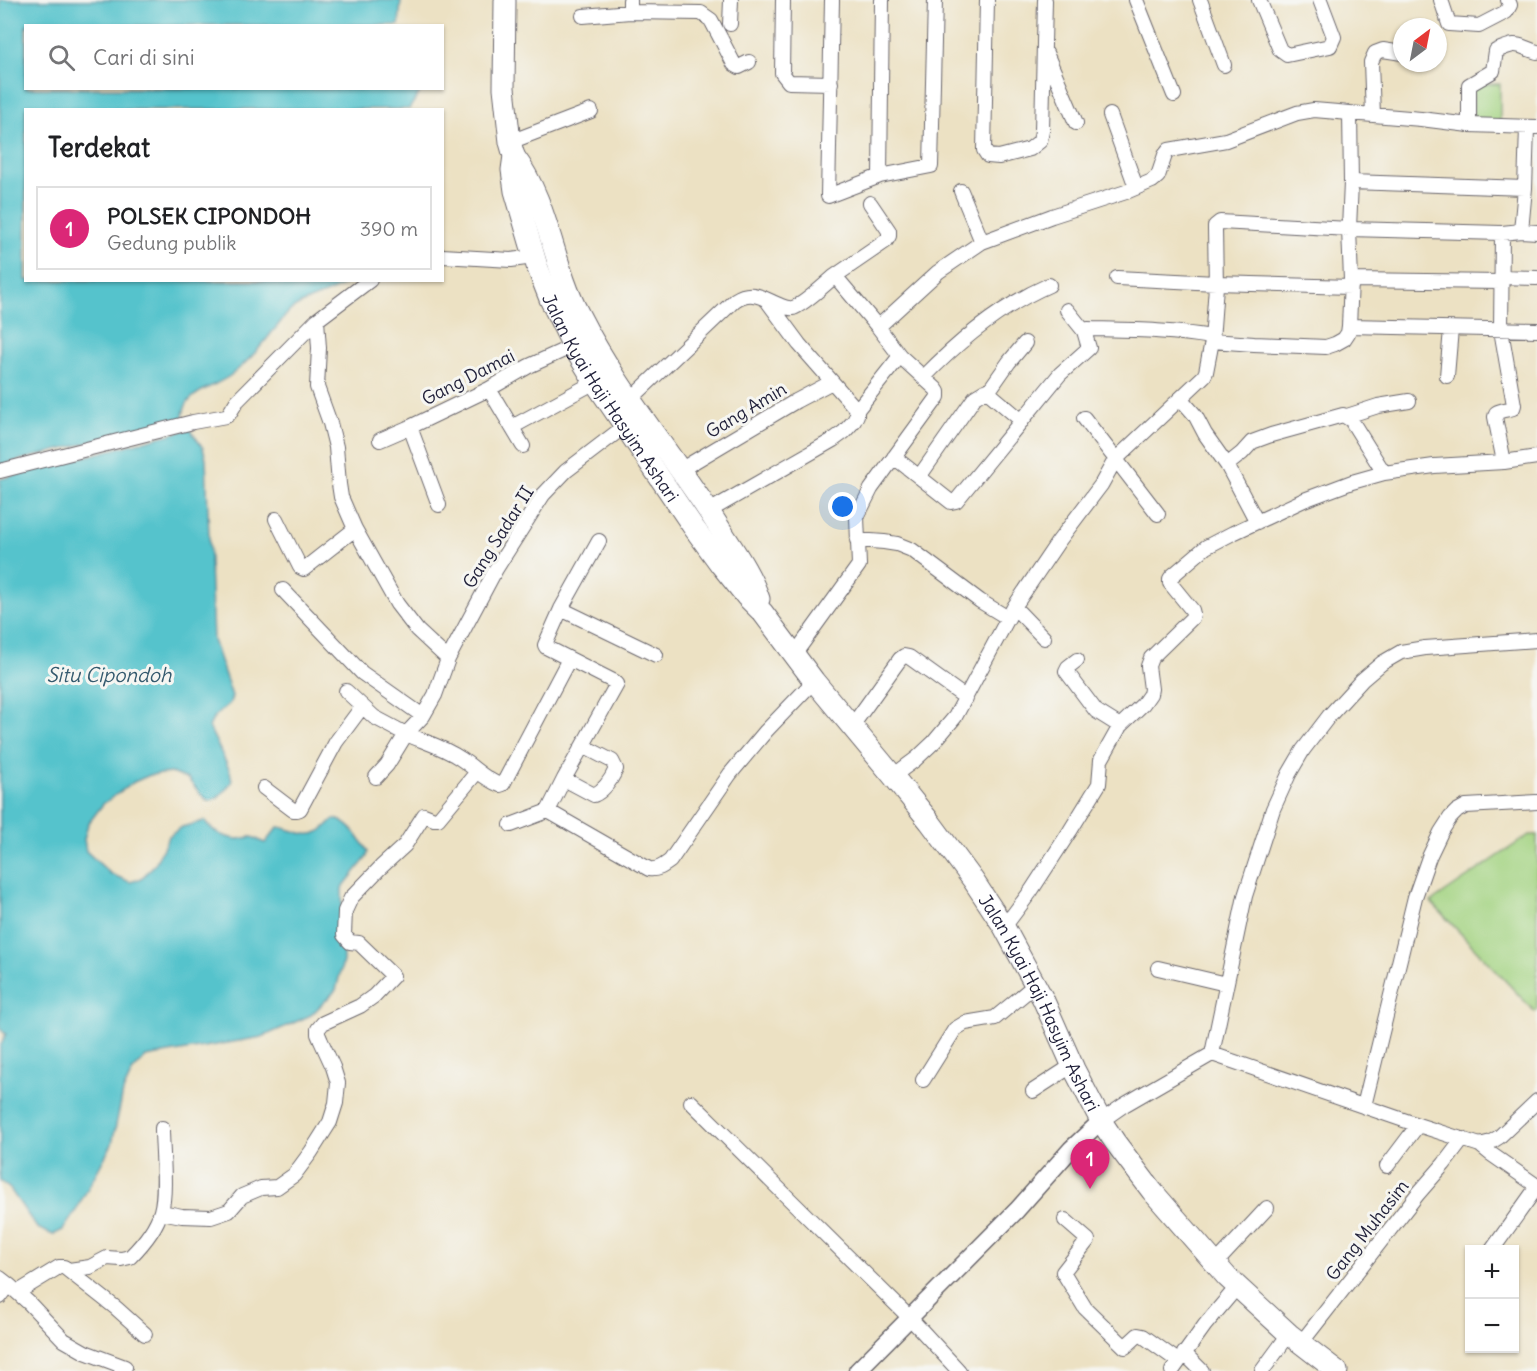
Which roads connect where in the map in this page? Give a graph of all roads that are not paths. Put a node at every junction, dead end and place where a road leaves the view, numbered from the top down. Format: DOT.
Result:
graph roads {
  1 [pos="505,0"];
  2 [pos="731,0"];
  3 [pos="783,0"];
  4 [pos="832,0"];
  5 [pos="882,0"];
  6 [pos="935,0"];
  7 [pos="987,0"];
  8 [pos="1045,0"];
  9 [pos="1136,0"];
  10 [pos="1200,0"];
  11 [pos="1259,0"];
  12 [pos="1320,0"];
  13 [pos="1441,0"];
  14 [pos="1508,0"];
  15 [pos="630,6"];
  16 [pos="584,16"];
  17 [pos="730,24"];
  18 [pos="1044,48"];
  19 [pos="1393,52"];
  20 [pos="1537,52"];
  21 [pos="749,62"];
  22 [pos="1224,65"];
  23 [pos="831,82"];
  24 [pos="1174,95"];
  25 [pos="591,111"];
  26 [pos="1350,113"];
  27 [pos="1110,115"];
  28 [pos="1373,115"];
  29 [pos="1076,123"];
  30 [pos="1469,125"];
  31 [pos="1532,127"];
  32 [pos="512,149"];
  33 [pos="880,176"];
  34 [pos="1351,182"];
  35 [pos="1136,187"];
  36 [pos="1525,188"];
  37 [pos="961,190"];
  38 [pos="870,203"];
  39 [pos="1349,229"];
  40 [pos="1521,231"];
  41 [pos="1537,232"];
  42 [pos="1502,233"];
  43 [pos="982,242"];
  44 [pos="444,256"];
  45 [pos="534,257"];
  46 [pos="835,276"];
  47 [pos="1117,278"];
  48 [pos="1537,278"];
  49 [pos="1501,279"];
  50 [pos="367,282"];
  51 [pos="1216,283"];
  52 [pos="1351,283"];
  53 [pos="1049,285"];
  54 [pos="768,302"];
  55 [pos="1067,310"];
  56 [pos="317,320"];
  57 [pos="1349,326"];
  58 [pos="878,327"];
  59 [pos="1451,329"];
  60 [pos="1501,330"];
  61 [pos="1537,330"];
  62 [pos="1084,331"];
  63 [pos="1212,339"];
  64 [pos="1026,342"];
  65 [pos="573,346"];
  66 [pos="900,356"];
  67 [pos="1447,376"];
  68 [pos="924,377"];
  69 [pos="595,382"];
  70 [pos="832,382"];
  71 [pos="489,389"];
  72 [pos="988,392"];
  73 [pos="631,399"];
  74 [pos="1181,399"];
  75 [pos="1409,401"];
  76 [pos="857,410"];
  77 [pos="1347,416"];
  78 [pos="1084,418"];
  79 [pos="1022,421"];
  80 [pos="625,426"];
  81 [pos="410,427"];
  82 [pos="512,427"];
  83 [pos="380,440"];
  84 [pos="523,446"];
  85 [pos="894,457"];
  86 [pos="1537,457"];
  87 [pos="1115,460"];
  88 [pos="1504,462"];
  89 [pos="1227,465"];
  90 [pos="680,470"];
  91 [pos="0,471"];
  92 [pos="1384,473"];
  93 [pos="919,477"];
  94 [pos="439,505"];
  95 [pos="708,511"];
  96 [pos="1158,514"];
  97 [pos="276,519"];
  98 [pos="1257,522"];
  99 [pos="355,529"];
  100 [pos="857,540"];
  101 [pos="599,541"];
  102 [pos="283,590"];
  103 [pos="561,609"];
  104 [pos="763,612"];
  105 [pos="1011,613"];
  106 [pos="1044,638"];
  107 [pos="1537,640"];
  108 [pos="656,655"];
  109 [pos="794,655"];
  110 [pos="448,659"];
  111 [pos="569,659"];
  112 [pos="1077,660"];
  113 [pos="814,681"];
  114 [pos="346,691"];
  115 [pos="966,698"];
  116 [pos="362,707"];
  117 [pos="423,716"];
  118 [pos="852,726"];
  119 [pos="1120,726"];
  120 [pos="406,734"];
  121 [pos="583,746"];
  122 [pos="477,772"];
  123 [pos="893,776"];
  124 [pos="376,777"];
  125 [pos="564,778"];
  126 [pos="264,788"];
  127 [pos="1537,802"];
  128 [pos="548,811"];
  129 [pos="511,825"];
  130 [pos="1004,927"];
  131 [pos="1158,968"];
  132 [pos="1226,984"];
  133 [pos="1035,985"];
  134 [pos="1212,1054"];
  135 [pos="1073,1065"];
  136 [pos="923,1080"];
  137 [pos="1033,1091"];
  138 [pos="1537,1101"];
  139 [pos="691,1102"];
  140 [pos="1364,1106"];
  141 [pos="1101,1121"];
  142 [pos="1418,1125"];
  143 [pos="162,1128"];
  144 [pos="1463,1139"];
  145 [pos="1480,1144"];
  146 [pos="1387,1166"];
  147 [pos="1537,1187"];
  148 [pos="1267,1208"];
  149 [pos="161,1212"];
  150 [pos="1065,1220"];
  151 [pos="1496,1245"];
  152 [pos="1215,1264"];
  153 [pos="69,1270"];
  154 [pos="9,1285"];
  155 [pos="1237,1287"];
  156 [pos="0,1297"];
  157 [pos="910,1318"];
  158 [pos="145,1334"];
  159 [pos="1295,1339"];
  160 [pos="1178,1362"];
  161 [pos="122,1371"];
  162 [pos="857,1371"];
  163 [pos="959,1371"];
  164 [pos="1202,1371"];
  165 [pos="1262,1371"];
  166 [pos="1337,1371"];
  1 -- 32 [label="main road, Jalan Kyai Haji Hasyim Ashari"];
  2 -- 17 [label="street"];
  3 -- 23 [label="street"];
  4 -- 23 [label="street"];
  5 -- 33 [label="street"];
  6 -- 33 [label="street"];
  7 -- 18 [label="street"];
  8 -- 18 [label="street"];
  9 -- 24 [label="street"];
  10 -- 22 [label="street"];
  11 -- 12 [label="street"];
  13 -- 14 [label="street"];
  15 -- 16 [label="street"];
  15 -- 21 [label="street"];
  18 -- 29 [label="street"];
  19 -- 28 [label="street"];
  20 -- 30 [label="street"];
  23 -- 33 [label="street"];
  25 -- 32 [label="street"];
  26 -- 28 [label="street"];
  26 -- 34 [label="street"];
  26 -- 35 [label="street"];
  27 -- 35 [label="street"];
  28 -- 30 [label="street"];
  30 -- 31 [label="street"];
  31 -- 36 [label="street"];
  32 -- 45 [label="main road, Jalan Kyai Haji Hasyim Ashari"];
  32 -- 73 [label="main road, Jalan Kyai Haji Hasyim Ashari"];
  34 -- 36 [label="street"];
  34 -- 39 [label="street"];
  35 -- 43 [label="street"];
  36 -- 40 [label="street"];
  37 -- 43 [label="street"];
  38 -- 46 [label="street"];
  39 -- 42 [label="street"];
  39 -- 51 [label="street"];
  39 -- 52 [label="street"];
  40 -- 41 [label="street"];
  40 -- 42 [label="street"];
  42 -- 49 [label="street"];
  43 -- 58 [label="street"];
  44 -- 45 [label="street"];
  45 -- 65 [label="main road, Jalan Kyai Haji Hasyim Ashari"];
  46 -- 54 [label="street"];
  46 -- 58 [label="street"];
  47 -- 51 [label="street"];
  48 -- 49 [label="street"];
  49 -- 52 [label="street"];
  49 -- 60 [label="street"];
  50 -- 56 [label="street"];
  51 -- 52 [label="street"];
  51 -- 63 [label="street"];
  52 -- 57 [label="street"];
  53 -- 68 [label="street"];
  54 -- 70 [label="street"];
  54 -- 73 [label="street"];
  55 -- 62 [label="street"];
  56 -- 91 [label="street"];
  56 -- 99 [label="street"];
  57 -- 59 [label="street"];
  57 -- 63 [label="street"];
  58 -- 66 [label="street"];
  59 -- 60 [label="street"];
  59 -- 67 [label="street"];
  60 -- 61 [label="street"];
  60 -- 88 [label="street"];
  62 -- 63 [label="street"];
  62 -- 79 [label="street"];
  63 -- 74 [label="street"];
  64 -- 72 [label="street"];
  65 -- 69 [label="main road, Jalan Kyai Haji Hasyim Ashari"];
  65 -- 71 [label="street, Gang Damai"];
  66 -- 68 [label="street"];
  66 -- 76 [label="street"];
  68 -- 85 [label="street"];
  69 -- 80 [label="main road, Jalan Kyai Haji Hasyim Ashari"];
  69 -- 82 [label="street"];
  70 -- 76 [label="street"];
  70 -- 90 [label="street, Gang Amin"];
  71 -- 81 [label="street, Gang Damai"];
  71 -- 82 [label="street"];
  72 -- 79 [label="street"];
  72 -- 93 [label="street"];
  73 -- 90 [label="main road, Jalan Kyai Haji Hasyim Ashari"];
  74 -- 87 [label="street"];
  74 -- 89 [label="street"];
  75 -- 77 [label="street"];
  76 -- 95 [label="street"];
  77 -- 89 [label="street"];
  77 -- 92 [label="street"];
  78 -- 87 [label="street"];
  79 -- 93 [label="street"];
  80 -- 104 [label="main road, Jalan Kyai Haji Hasyim Ashari"];
  80 -- 110 [label="street, Gang Sadar II"];
  81 -- 83 [label="street, Gang Damai"];
  81 -- 94 [label="street"];
  82 -- 84 [label="street"];
  85 -- 93 [label="street"];
  85 -- 100 [label="street"];
  86 -- 88 [label="street"];
  87 -- 96 [label="street"];
  87 -- 105 [label="street"];
  88 -- 92 [label="street"];
  89 -- 98 [label="street"];
  90 -- 95 [label="main road, Jalan Kyai Haji Hasyim Ashari"];
  92 -- 98 [label="street"];
  95 -- 104 [label="main road, Jalan Kyai Haji Hasyim Ashari"];
  97 -- 99 [label="street"];
  98 -- 119 [label="street"];
  99 -- 110 [label="street"];
  100 -- 105 [label="street"];
  100 -- 109 [label="street"];
  101 -- 103 [label="street"];
  102 -- 117 [label="street"];
  103 -- 108 [label="street"];
  103 -- 111 [label="street"];
  104 -- 109 [label="main road, Jalan Kyai Haji Hasyim Ashari"];
  105 -- 106 [label="street"];
  105 -- 115 [label="street"];
  107 -- 132 [label="street"];
  109 -- 113 [label="main road, Jalan Kyai Haji Hasyim Ashari"];
  110 -- 117 [label="street, Gang Sadar II"];
  111 -- 121 [label="street"];
  111 -- 122 [label="street"];
  112 -- 119 [label="street"];
  113 -- 118 [label="main road, Jalan Kyai Haji Hasyim Ashari"];
  113 -- 128 [label="street"];
  114 -- 116 [label="street"];
  115 -- 118 [label="street"];
  115 -- 123 [label="street"];
  116 -- 120 [label="street"];
  116 -- 126 [label="street"];
  117 -- 120 [label="street, Gang Sadar II"];
  118 -- 123 [label="main road, Jalan Kyai Haji Hasyim Ashari"];
  119 -- 130 [label="street"];
  120 -- 122 [label="street"];
  120 -- 124 [label="street, Gang Sadar II"];
  121 -- 125 [label="street"];
  121 -- 125 [label="street"];
  122 -- 149 [label="street"];
  123 -- 130 [label="main road, Jalan Kyai Haji Hasyim Ashari"];
  125 -- 128 [label="street"];
  127 -- 140 [label="street"];
  128 -- 129 [label="street"];
  130 -- 133 [label="main road, Jalan Kyai Haji Hasyim Ashari"];
  131 -- 132 [label="street"];
  132 -- 134 [label="street"];
  133 -- 135 [label="main road, Jalan Kyai Haji Hasyim Ashari"];
  133 -- 136 [label="street"];
  134 -- 140 [label="street"];
  134 -- 141 [label="street"];
  135 -- 137 [label="street"];
  135 -- 141 [label="main road, Jalan Kyai Haji Hasyim Ashari"];
  138 -- 145 [label="street"];
  139 -- 157 [label="street"];
  140 -- 142 [label="street"];
  141 -- 152 [label="main road, Jalan Kyai Haji Hasyim Ashari"];
  141 -- 157 [label="street"];
  142 -- 144 [label="street"];
  142 -- 146 [label="street"];
  143 -- 149 [label="street"];
  144 -- 145 [label="street"];
  144 -- 159 [label="street, Gang Muhasim"];
  145 -- 147 [label="street"];
  147 -- 151 [label="street"];
  148 -- 152 [label="street"];
  149 -- 153 [label="street"];
  150 -- 160 [label="street"];
  152 -- 155 [label="main road, Jalan Kyai Haji Hasyim Ashari"];
  153 -- 154 [label="street"];
  153 -- 158 [label="street"];
  154 -- 156 [label="street"];
  154 -- 161 [label="street"];
  155 -- 159 [label="main road, Jalan Kyai Haji Hasyim Ashari"];
  155 -- 160 [label="street"];
  157 -- 162 [label="street"];
  157 -- 163 [label="street"];
  159 -- 165 [label="street, Gang Muhasim"];
  159 -- 166 [label="main road, Jalan Kyai Haji Hasyim Ashari"];
  160 -- 164 [label="street"];
}
